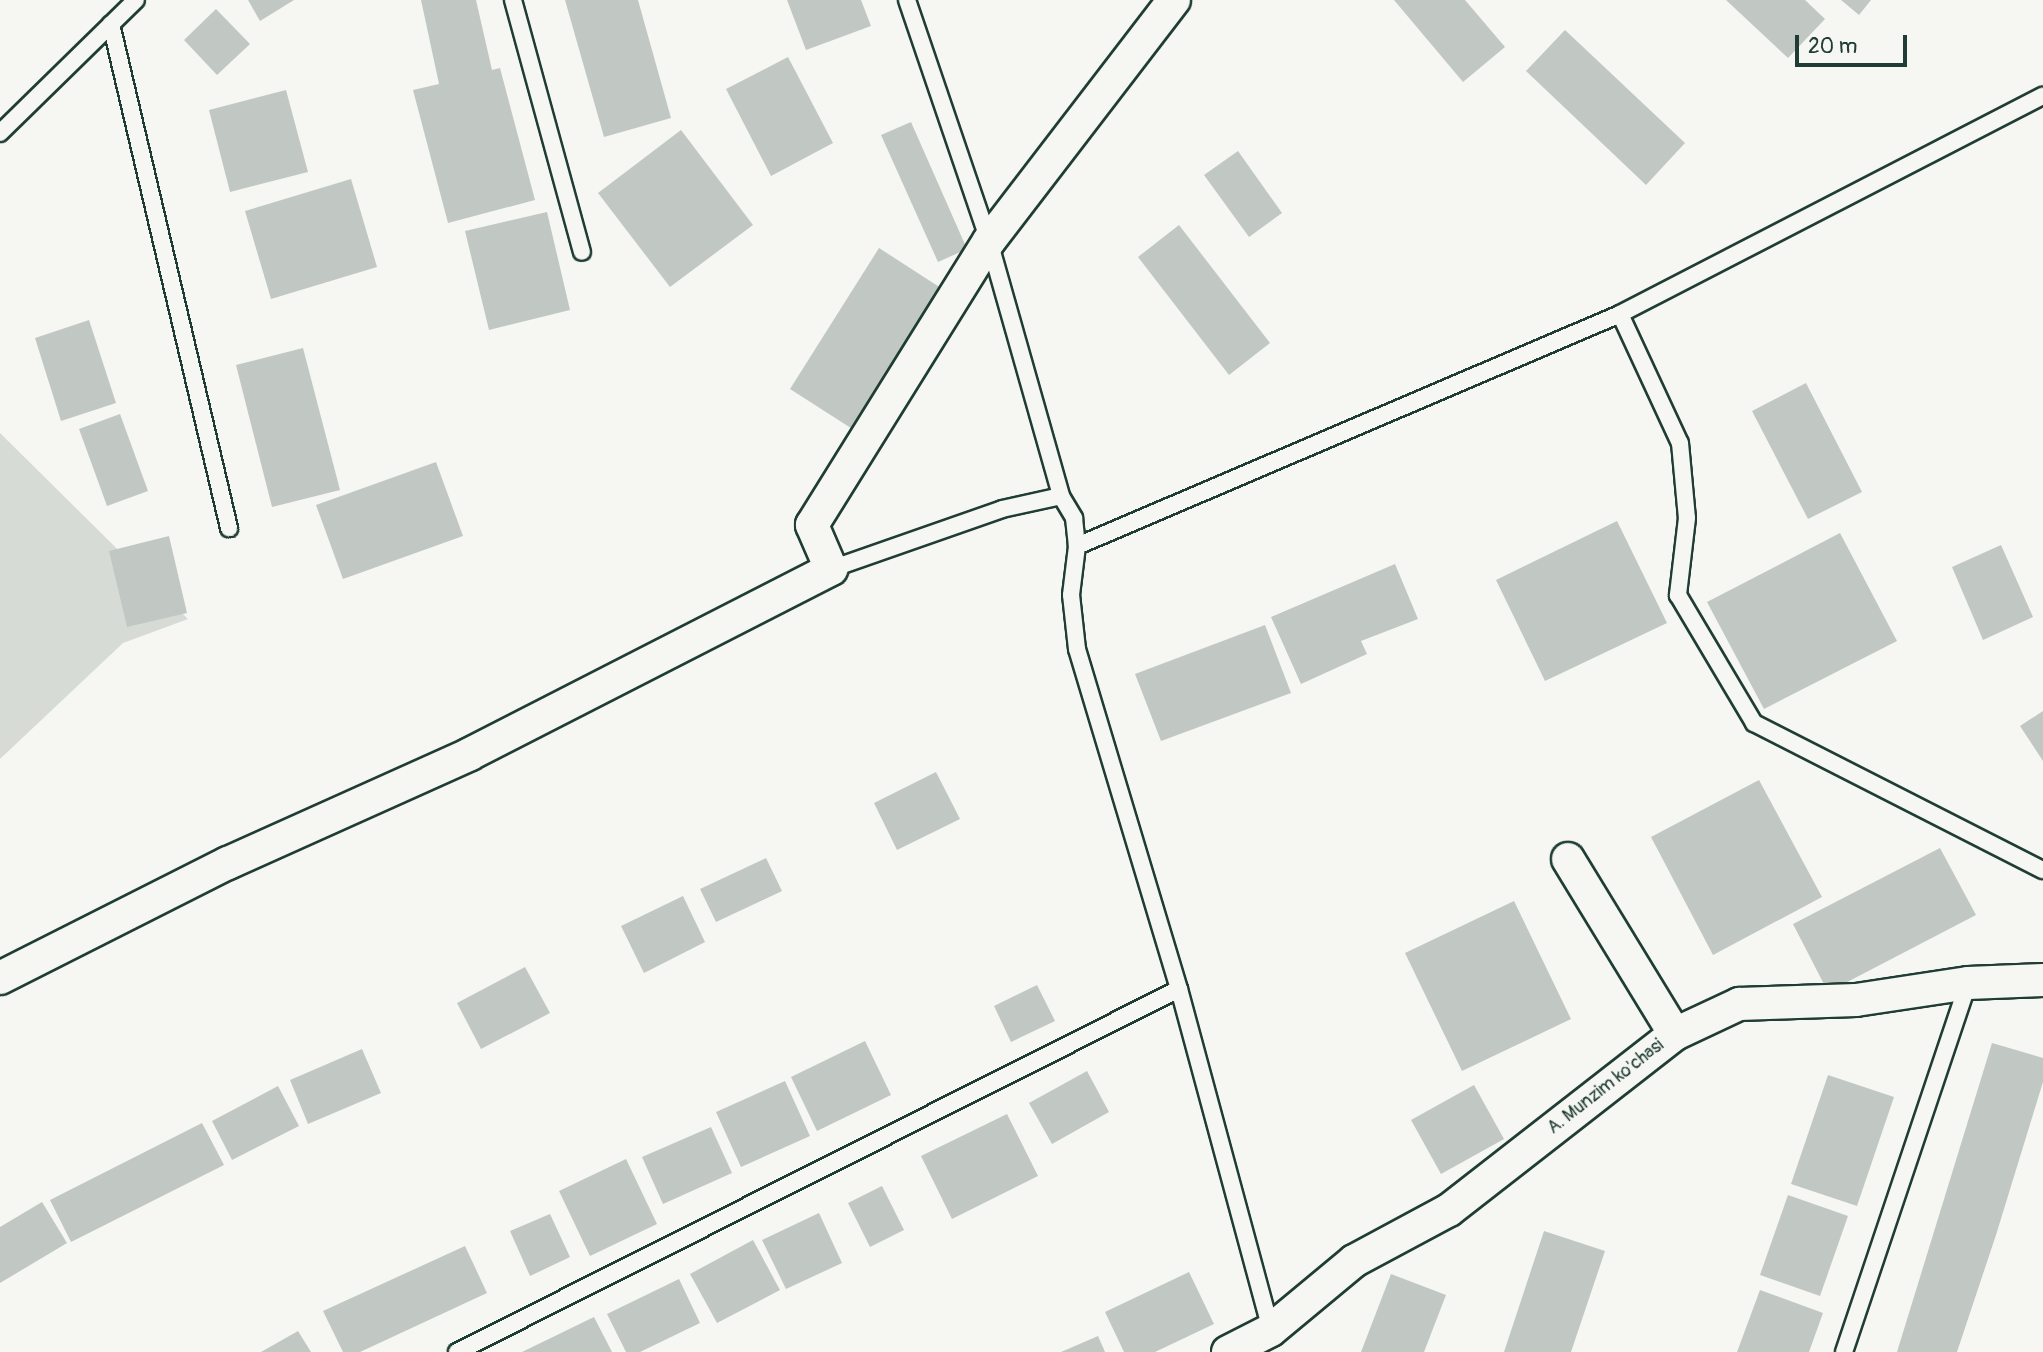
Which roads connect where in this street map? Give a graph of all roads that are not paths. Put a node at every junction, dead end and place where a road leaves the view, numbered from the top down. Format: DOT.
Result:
graph roads {
  1 [pos="136,0"];
  2 [pos="513,0"];
  3 [pos="907,0"];
  4 [pos="1174,0"];
  5 [pos="111,24"];
  6 [pos="2043,96"];
  7 [pos="0,133"];
  8 [pos="989,241"];
  9 [pos="582,252"];
  10 [pos="1620,314"];
  11 [pos="1061,496"];
  12 [pos="229,528"];
  13 [pos="1077,546"];
  14 [pos="831,569"];
  15 [pos="1568,859"];
  16 [pos="2043,870"];
  17 [pos="0,978"];
  18 [pos="2043,980"];
  19 [pos="1968,983"];
  20 [pos="1180,989"];
  21 [pos="1675,1034"];
  22 [pos="1276,1341"];
  23 [pos="457,1352"];
  24 [pos="1228,1352"];
  25 [pos="1844,1352"];
  1 -- 5 [label="lane"];
  2 -- 9 [label="lane"];
  3 -- 8 [label="lane"];
  4 -- 8 [label="street"];
  5 -- 7 [label="lane"];
  5 -- 12 [label="lane"];
  6 -- 10 [label="lane"];
  8 -- 11 [label="lane"];
  8 -- 14 [label="street"];
  10 -- 13 [label="lane"];
  10 -- 16 [label="lane"];
  11 -- 13 [label="lane"];
  11 -- 14 [label="lane"];
  13 -- 20 [label="lane"];
  14 -- 17 [label="street"];
  15 -- 21 [label="street"];
  18 -- 19 [label="street, A. Munzim ko'chasi"];
  19 -- 21 [label="street, A. Munzim ko'chasi"];
  19 -- 25 [label="lane"];
  20 -- 22 [label="lane"];
  20 -- 23 [label="lane"];
  21 -- 22 [label="street, A. Munzim ko'chasi"];
  22 -- 24 [label="street, A. Munzim ko'chasi"];
}
